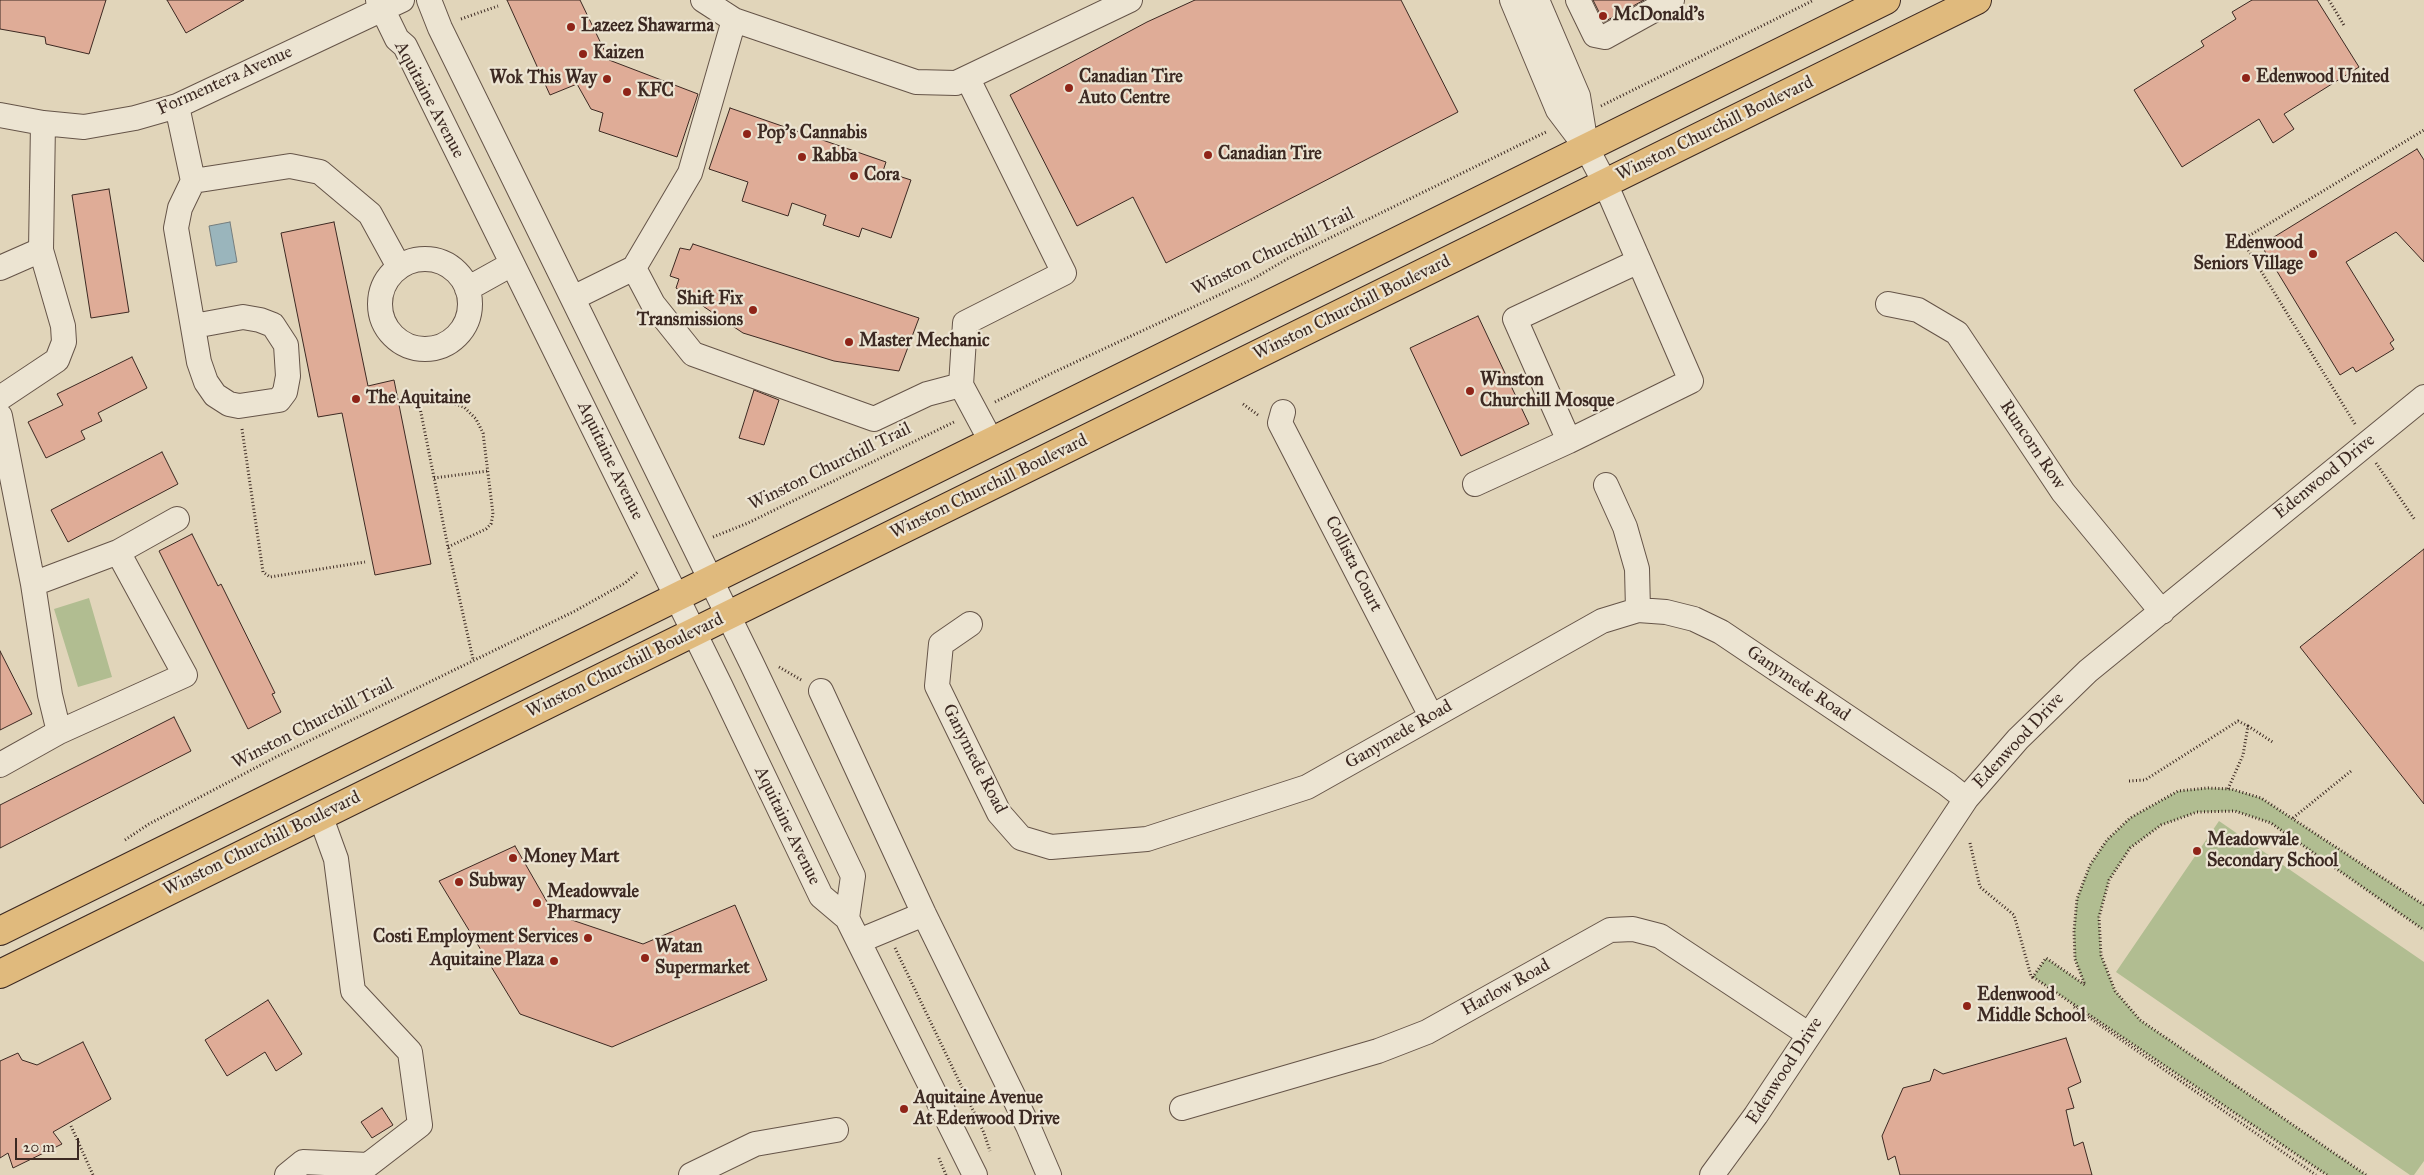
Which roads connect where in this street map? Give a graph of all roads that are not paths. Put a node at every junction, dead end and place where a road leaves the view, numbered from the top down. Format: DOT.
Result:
graph roads {
  1 [pos="429,0"];
  2 [pos="703,0"];
  3 [pos="1130,0"];
  4 [pos="1512,0"];
  5 [pos="1537,0"];
  6 [pos="1578,0"];
  7 [pos="1672,0"];
  8 [pos="1886,0"];
  9 [pos="1977,0"];
  10 [pos="388,3"];
  11 [pos="734,20"];
  12 [pos="968,79"];
  13 [pos="177,106"];
  14 [pos="0,115"];
  15 [pos="43,123"];
  16 [pos="1586,147"];
  17 [pos="193,181"];
  18 [pos="1605,184"];
  19 [pos="41,250"];
  20 [pos="1639,260"];
  21 [pos="512,264"];
  22 [pos="399,267"];
  23 [pos="0,268"];
  24 [pos="634,268"];
  25 [pos="467,289"];
  26 [pos="573,298"];
  27 [pos="1888,304"];
  28 [pos="194,326"];
  29 [pos="961,385"];
  30 [pos="2424,397"];
  31 [pos="0,398"];
  32 [pos="1283,412"];
  33 [pos="0,416"];
  34 [pos="991,441"];
  35 [pos="1569,441"];
  36 [pos="1474,484"];
  37 [pos="1606,485"];
  38 [pos="177,519"];
  39 [pos="118,552"];
  40 [pos="711,579"];
  41 [pos="33,584"];
  42 [pos="677,597"];
  43 [pos="1638,610"];
  44 [pos="2162,612"];
  45 [pos="728,615"];
  46 [pos="970,624"];
  47 [pos="694,632"];
  48 [pos="822,691"];
  49 [pos="1431,716"];
  50 [pos="59,732"];
  51 [pos="0,764"];
  52 [pos="1966,799"];
  53 [pos="320,815"];
  54 [pos="924,914"];
  55 [pos="847,918"];
  56 [pos="0,931"];
  57 [pos="859,941"];
  58 [pos="0,974"];
  59 [pos="1808,1034"];
  60 [pos="1182,1108"];
  61 [pos="836,1130"];
  62 [pos="286,1175"];
  63 [pos="692,1175"];
  64 [pos="975,1175"];
  65 [pos="1049,1175"];
  66 [pos="1712,1175"];
  1 -- 26 [label="street"];
  2 -- 11 [label="street"];
  3 -- 12 [label="street"];
  4 -- 16 [label="street"];
  5 -- 16 [label="street"];
  6 -- 7 [label="street"];
  8 -- 16 [label="main road"];
  9 -- 18 [label="main road, Winston Churchill Boulevard"];
  10 -- 13 [label="street, Formentera Avenue"];
  10 -- 21 [label="street, Aquitaine Avenue"];
  11 -- 12 [label="street"];
  11 -- 24 [label="street"];
  12 -- 29 [label="street"];
  13 -- 15 [label="street, Formentera Avenue"];
  13 -- 17 [label="street"];
  14 -- 15 [label="street, Formentera Avenue"];
  15 -- 19 [label="street"];
  16 -- 18 [label="street"];
  16 -- 34 [label="main road"];
  17 -- 22 [label="street"];
  17 -- 28 [label="street"];
  18 -- 20 [label="street"];
  18 -- 45 [label="main road, Winston Churchill Boulevard"];
  19 -- 23 [label="street"];
  19 -- 31 [label="street"];
  20 -- 35 [label="street"];
  20 -- 35 [label="street"];
  21 -- 25 [label="street"];
  21 -- 42 [label="street, Aquitaine Avenue"];
  22 -- 25 [label="street"];
  22 -- 25 [label="street"];
  24 -- 26 [label="street"];
  24 -- 29 [label="street"];
  26 -- 40 [label="street"];
  27 -- 44 [label="street, Runcorn Row"];
  28 -- 28 [label="street"];
  29 -- 34 [label="street"];
  30 -- 44 [label="street, Edenwood Drive"];
  32 -- 49 [label="street, Collista Court"];
  33 -- 41 [label="street"];
  34 -- 40 [label="main road"];
  35 -- 36 [label="street"];
  37 -- 43 [label="street"];
  38 -- 39 [label="street"];
  39 -- 41 [label="street"];
  39 -- 50 [label="street"];
  40 -- 42 [label="main road"];
  40 -- 45 [label="street"];
  41 -- 50 [label="street"];
  42 -- 47 [label="street, Aquitaine Avenue"];
  42 -- 56 [label="main road"];
  43 -- 49 [label="street, Ganymede Road"];
  43 -- 52 [label="street, Ganymede Road"];
  44 -- 52 [label="street, Edenwood Drive"];
  45 -- 47 [label="main road, Winston Churchill Boulevard"];
  45 -- 55 [label="street"];
  46 -- 49 [label="street, Ganymede Road"];
  47 -- 53 [label="main road, Winston Churchill Boulevard"];
  47 -- 55 [label="street, Aquitaine Avenue"];
  48 -- 54 [label="street"];
  50 -- 51 [label="street"];
  52 -- 59 [label="street, Edenwood Drive"];
  53 -- 58 [label="main road, Winston Churchill Boulevard"];
  53 -- 62 [label="street"];
  54 -- 57 [label="street"];
  54 -- 65 [label="street"];
  55 -- 57 [label="street, Aquitaine Avenue"];
  57 -- 64 [label="street, Aquitaine Avenue"];
  59 -- 60 [label="street, Harlow Road"];
  59 -- 66 [label="street, Edenwood Drive"];
  61 -- 63 [label="street"];
}
